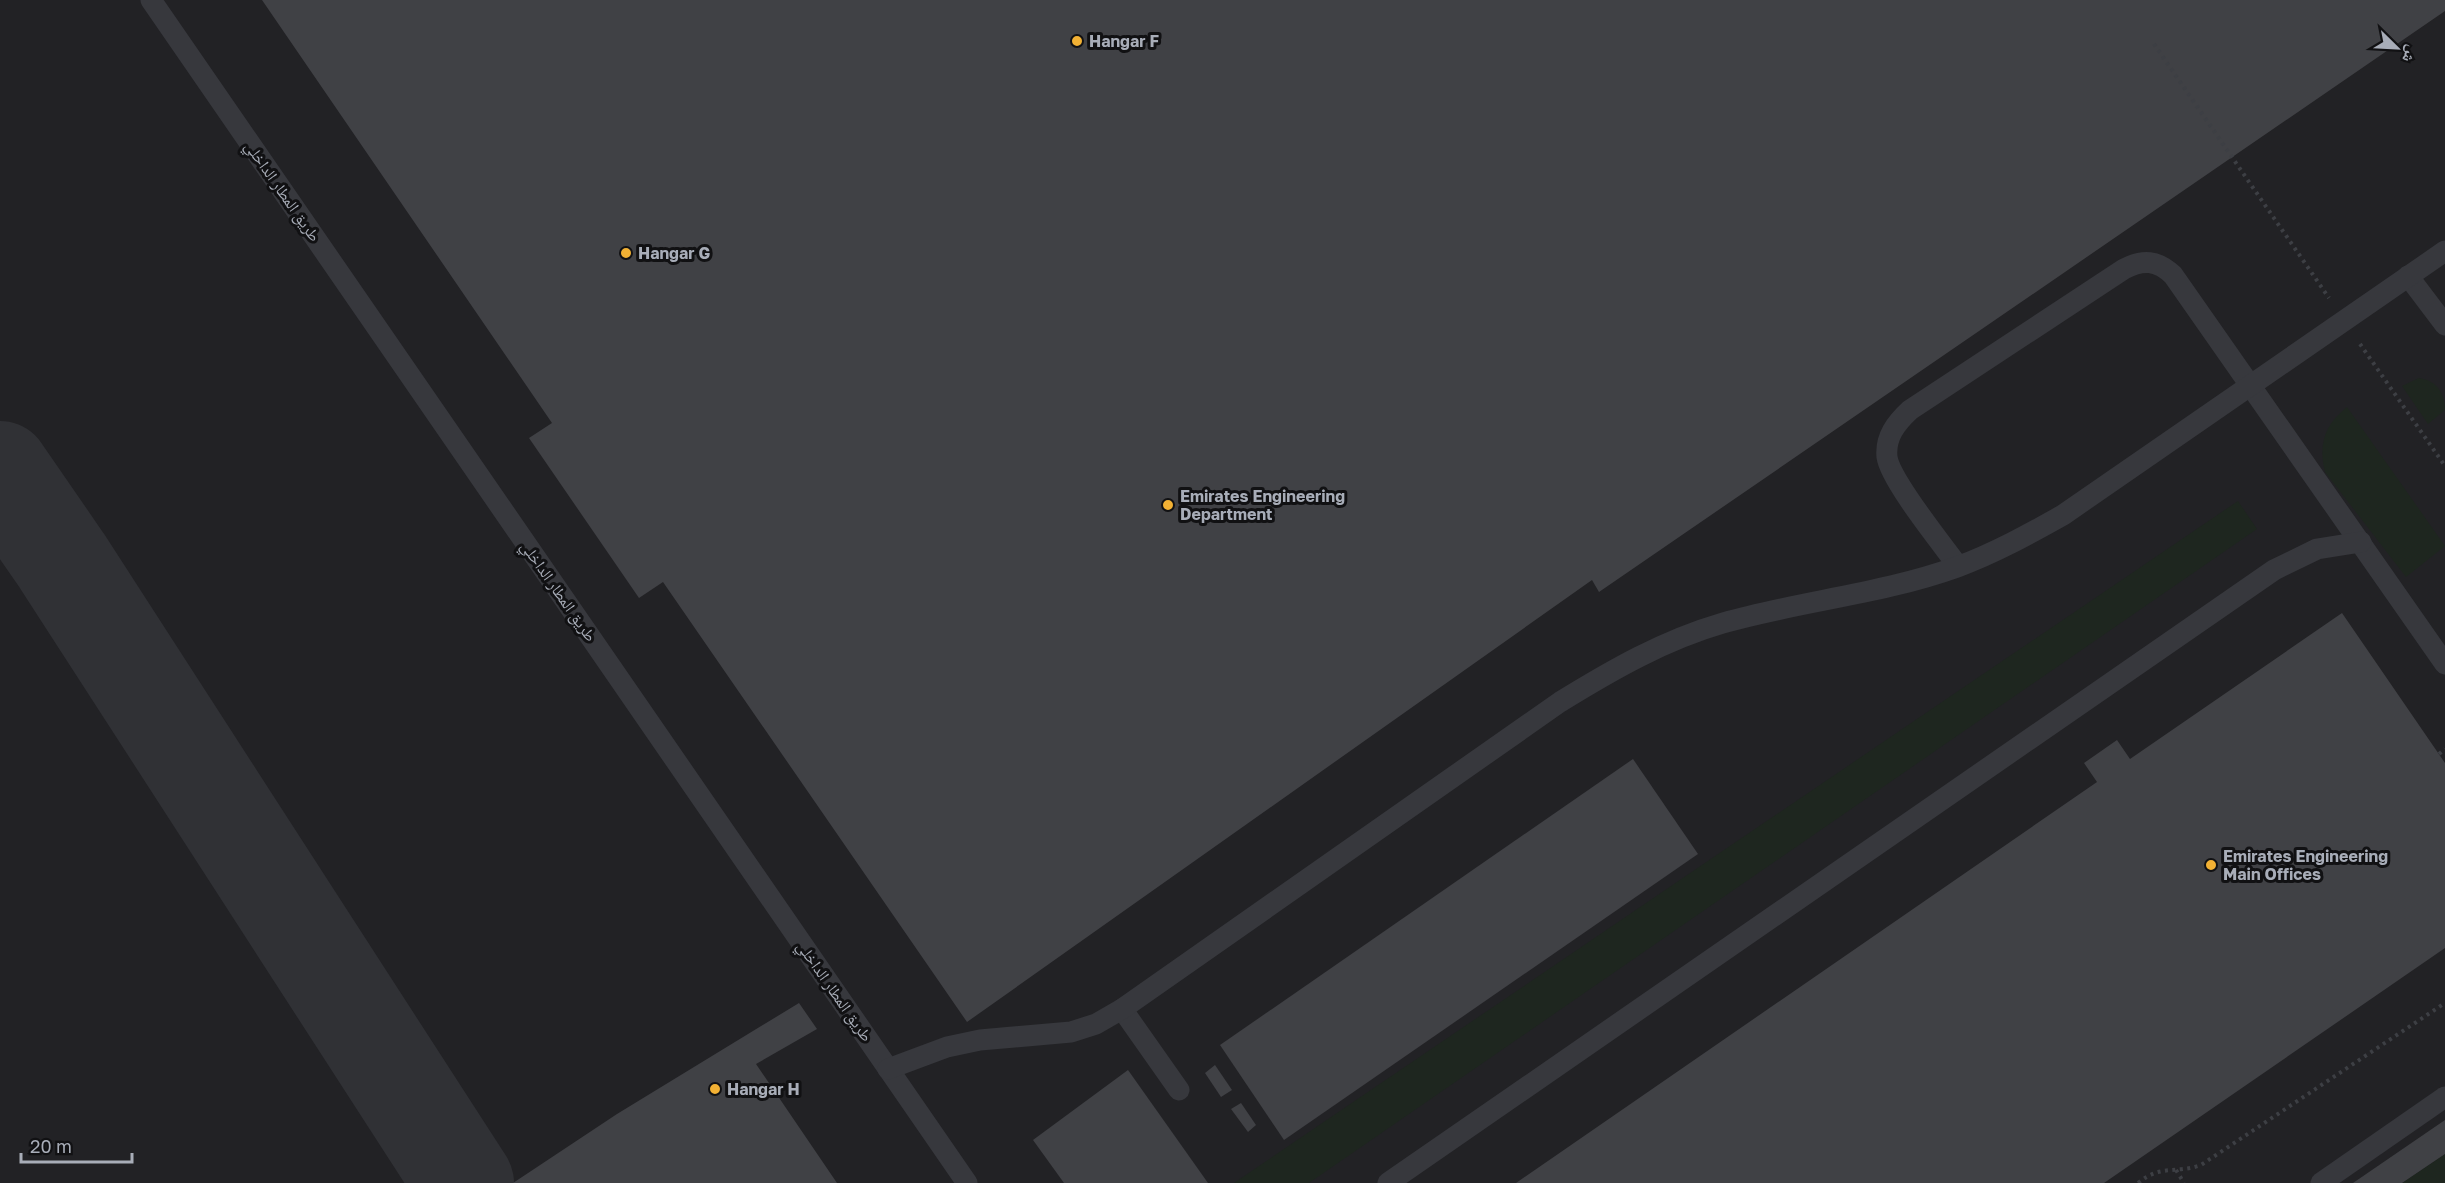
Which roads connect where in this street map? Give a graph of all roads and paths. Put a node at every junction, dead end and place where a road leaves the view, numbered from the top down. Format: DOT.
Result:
graph roads {
  1 [pos="151,0"];
  2 [pos="2154,44"];
  3 [pos="2445,251"];
  4 [pos="2408,276"];
  5 [pos="2330,300"];
  6 [pos="2445,325"];
  7 [pos="2357,339"];
  8 [pos="2251,386"];
  9 [pos="2445,466"];
  10 [pos="2361,542"];
  11 [pos="1958,567"];
  12 [pos="2445,664"];
  13 [pos="2445,749"];
  14 [pos="2439,754"];
  15 [pos="2445,1003"];
  16 [pos="1122,1009"];
  17 [pos="888,1069"];
  18 [pos="1179,1090"];
  19 [pos="2445,1097"];
  20 [pos="2176,1169"];
  21 [pos="967,1183"];
  22 [pos="1388,1183"];
  23 [pos="2138,1183"];
  24 [pos="2184,1183"];
  25 [pos="2321,1183"];
  1 -- 17 [label="lane, طريق المطار الداخلي"];
  2 -- 5 [label="path"];
  3 -- 4 [label="lane"];
  4 -- 6 [label="lane"];
  4 -- 8 [label="lane"];
  7 -- 9 [label="path"];
  8 -- 10 [label="lane"];
  8 -- 11 [label="lane"];
  8 -- 11 [label="lane"];
  10 -- 12 [label="lane"];
  10 -- 22 [label="lane"];
  11 -- 16 [label="lane"];
  13 -- 14 [label="path"];
  15 -- 20 [label="path"];
  16 -- 17 [label="lane"];
  16 -- 18 [label="lane"];
  17 -- 21 [label="lane, طريق المطار الداخلي"];
  19 -- 25 [label="lane"];
  20 -- 23 [label="path"];
  20 -- 24 [label="path"];
}
